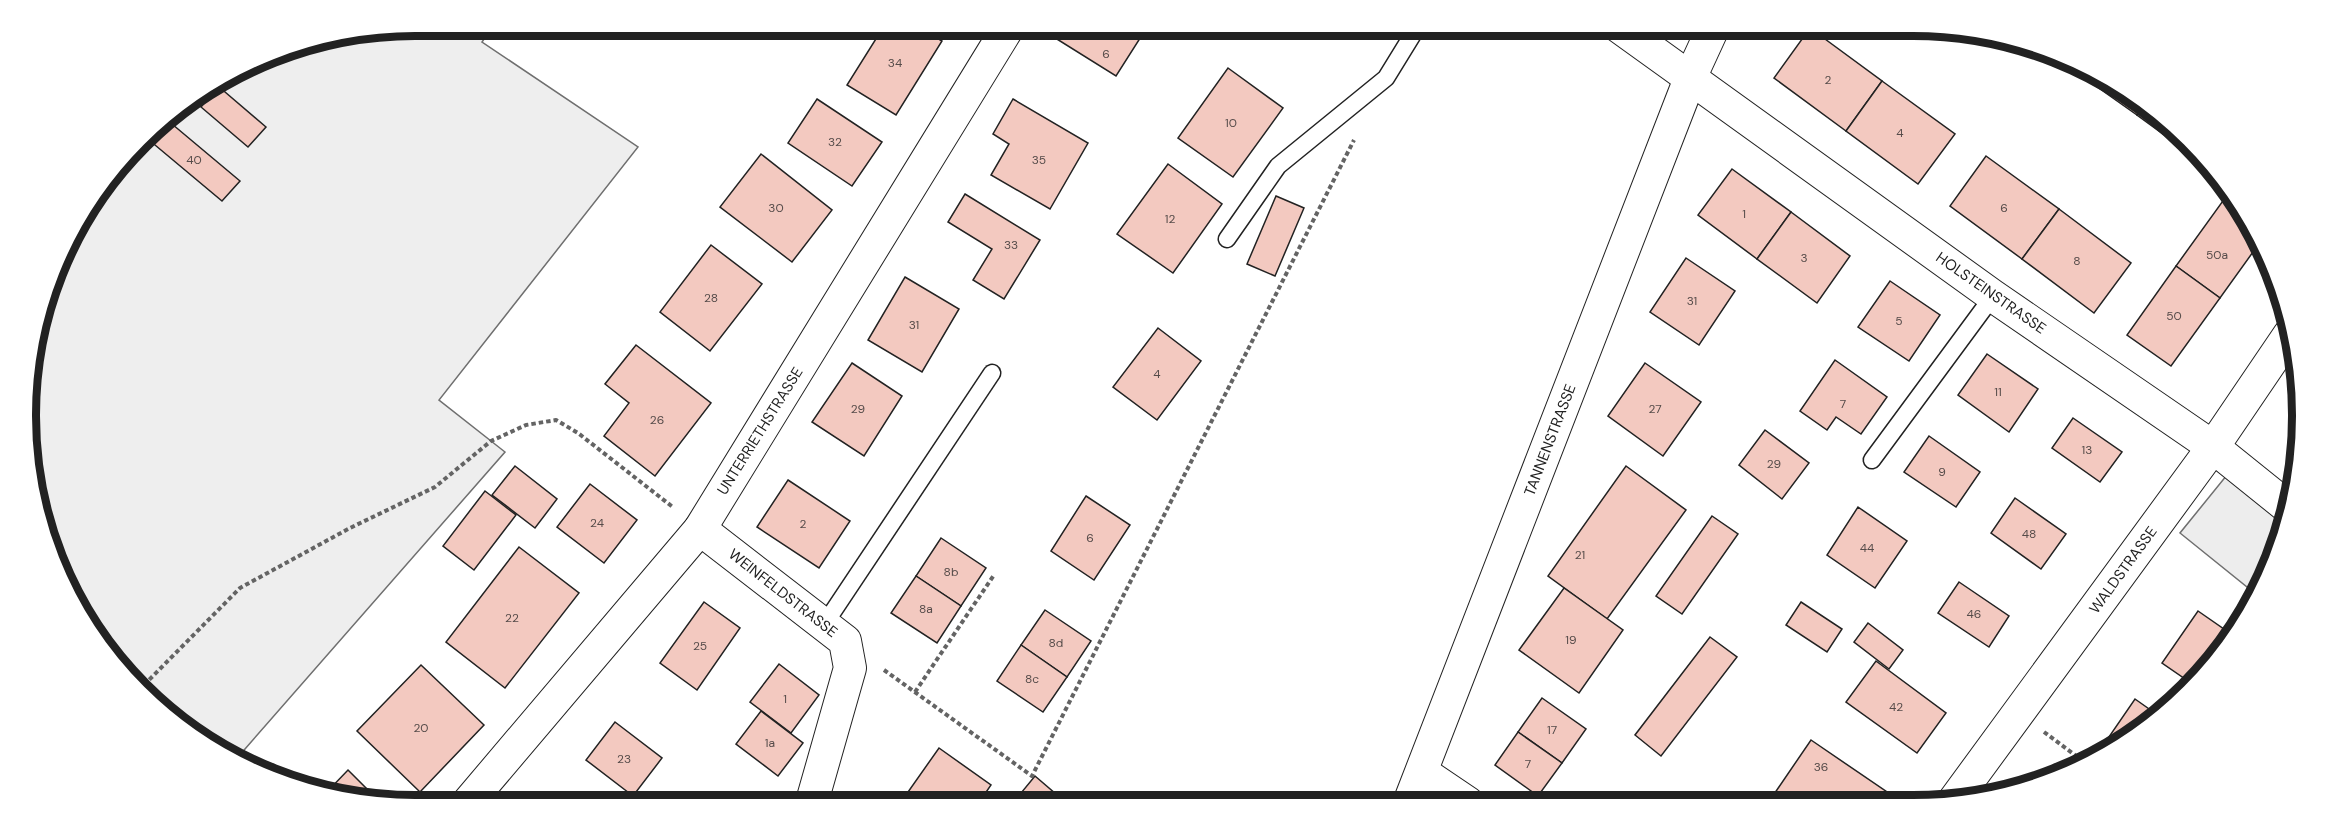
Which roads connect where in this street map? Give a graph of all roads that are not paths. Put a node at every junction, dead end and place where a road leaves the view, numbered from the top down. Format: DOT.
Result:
graph roads {
  1 [pos="1004,36"];
  2 [pos="1412,36"];
  3 [pos="1633,36"];
  4 [pos="1709,36"];
  5 [pos="1691,76"];
  6 [pos="1227,239"];
  7 [pos="1994,296"];
  8 [pos="2285,341"];
  9 [pos="992,373"];
  10 [pos="2213,447"];
  11 [pos="1872,460"];
  12 [pos="2282,503"];
  13 [pos="700,529"];
  14 [pos="835,633"];
  15 [pos="1422,772"];
  16 [pos="1960,792"];
  17 [pos="474,795"];
  18 [pos="814,795"];
  19 [pos="1412,795"];
  20 [pos="1456,795"];
  1 -- 13 [label="street, UNTERRIETHSTRASSE"];
  2 -- 6 [label="lane"];
  3 -- 5 [label="street, HOLSTEINSTRASSE"];
  4 -- 5 [label="street, TANNENSTRASSE"];
  5 -- 7 [label="street, HOLSTEINSTRASSE"];
  5 -- 15 [label="street, TANNENSTRASSE"];
  7 -- 10 [label="street, HOLSTEINSTRASSE"];
  7 -- 11 [label="lane"];
  8 -- 10 [label="street, WALDSTRASSE"];
  9 -- 14 [label="lane"];
  10 -- 12 [label="street, HOLSTEINSTRASSE"];
  10 -- 16 [label="street, WALDSTRASSE"];
  13 -- 14 [label="street, WEINFELDSTRASSE"];
  13 -- 17 [label="street, UNTERRIETHSTRASSE"];
  14 -- 18 [label="street, WEINFELDSTRASSE"];
  15 -- 19 [label="street, TANNENSTRASSE"];
  15 -- 20 [label="street"];
}
